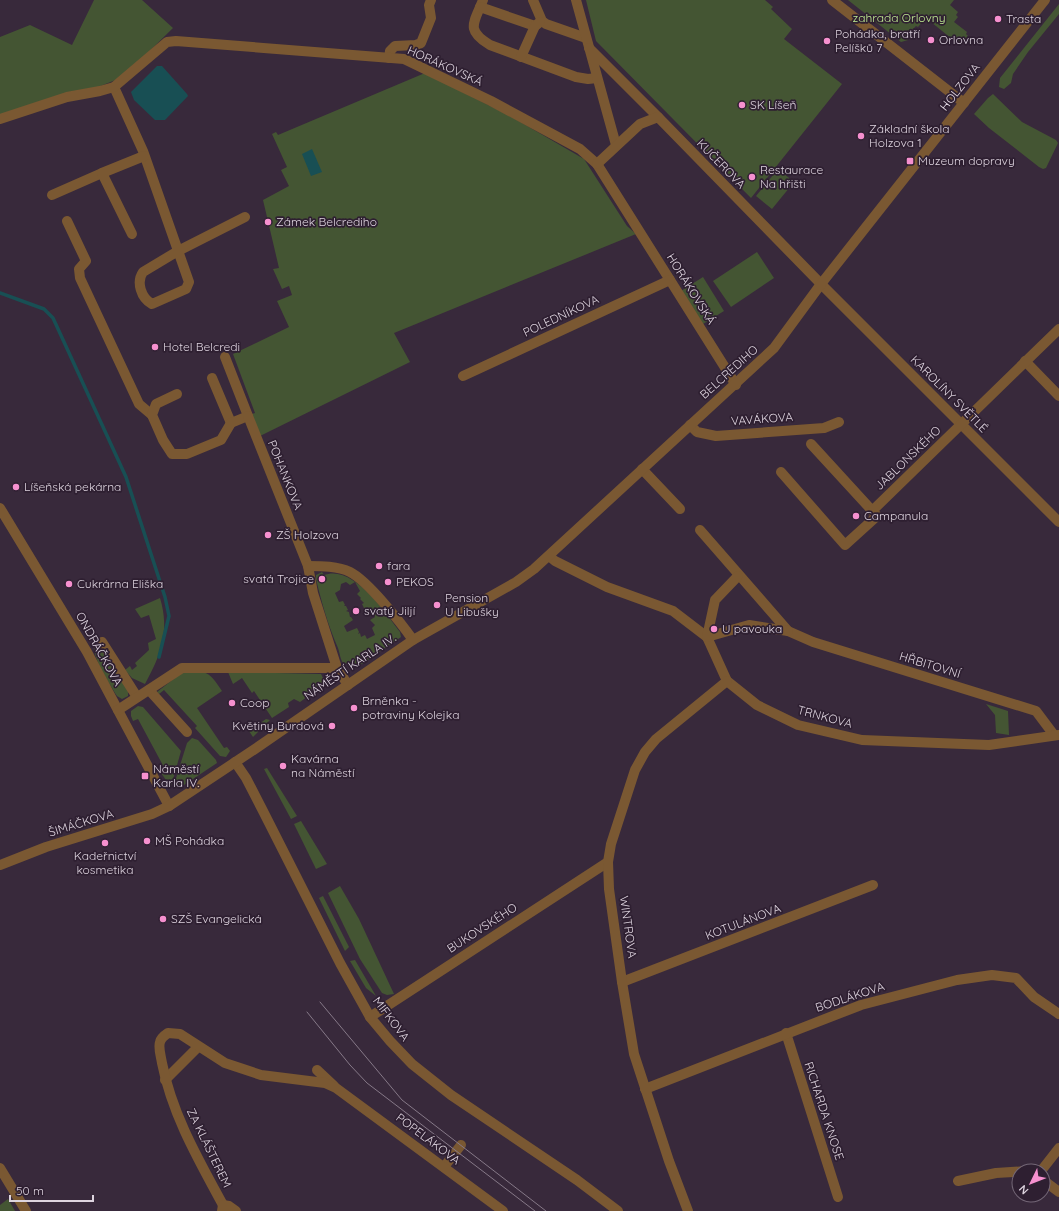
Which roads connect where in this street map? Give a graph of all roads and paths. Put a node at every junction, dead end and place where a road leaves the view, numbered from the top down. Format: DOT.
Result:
graph roads {
  1 [pos="431,0"];
  2 [pos="533,0"];
  3 [pos="576,0"];
  4 [pos="832,0"];
  5 [pos="1045,0"];
  6 [pos="481,4"];
  7 [pos="538,23"];
  8 [pos="587,42"];
  9 [pos="521,56"];
  10 [pos="389,58"];
  11 [pos="597,78"];
  12 [pos="114,87"];
  13 [pos="964,102"];
  14 [pos="658,117"];
  15 [pos="0,119"];
  16 [pos="616,145"];
  17 [pos="144,156"];
  18 [pos="597,164"];
  19 [pos="102,173"];
  20 [pos="52,195"];
  21 [pos="245,218"];
  22 [pos="67,221"];
  23 [pos="132,234"];
  24 [pos="178,251"];
  25 [pos="670,280"];
  26 [pos="821,284"];
  27 [pos="1059,329"];
  28 [pos="225,357"];
  29 [pos="1025,361"];
  30 [pos="463,376"];
  31 [pos="212,378"];
  32 [pos="736,385"];
  33 [pos="176,394"];
  34 [pos="1059,396"];
  35 [pos="152,415"];
  36 [pos="248,416"];
  37 [pos="839,422"];
  38 [pos="231,423"];
  39 [pos="962,424"];
  40 [pos="690,425"];
  41 [pos="811,444"];
  42 [pos="642,469"];
  43 [pos="781,472"];
  44 [pos="0,508"];
  45 [pos="680,509"];
  46 [pos="873,510"];
  47 [pos="1059,522"];
  48 [pos="700,530"];
  49 [pos="549,556"];
  50 [pos="308,566"];
  51 [pos="738,576"];
  52 [pos="788,631"];
  53 [pos="707,637"];
  54 [pos="413,640"];
  55 [pos="102,642"];
  56 [pos="337,668"];
  57 [pos="727,681"];
  58 [pos="348,685"];
  59 [pos="151,688"];
  60 [pos="137,697"];
  61 [pos="118,710"];
  62 [pos="187,732"];
  63 [pos="1057,733"];
  64 [pos="235,762"];
  65 [pos="169,806"];
  66 [pos="608,862"];
  67 [pos="0,865"];
  68 [pos="872,885"];
  69 [pos="622,982"];
  70 [pos="1059,1014"];
  71 [pos="370,1017"];
  72 [pos="786,1033"];
  73 [pos="198,1048"];
  74 [pos="317,1070"];
  75 [pos="286,1079"];
  76 [pos="165,1080"];
  77 [pos="336,1088"];
  78 [pos="645,1089"];
  79 [pos="460,1145"];
  80 [pos="1059,1148"];
  81 [pos="1047,1163"];
  82 [pos="444,1167"];
  83 [pos="0,1168"];
  84 [pos="1011,1172"];
  85 [pos="958,1181"];
  86 [pos="838,1197"];
  87 [pos="222,1208"];
  88 [pos="26,1211"];
  89 [pos="236,1211"];
  90 [pos="503,1211"];
  91 [pos="618,1211"];
  92 [pos="688,1211"];
  1 -- 10 [label="street"];
  2 -- 7 [label="street"];
  3 -- 8 [label="street"];
  4 -- 13 [label="street"];
  5 -- 13 [label="street, HOLZOVA"];
  6 -- 7 [label="street"];
  6 -- 9 [label="street"];
  7 -- 8 [label="street"];
  7 -- 9 [label="street"];
  8 -- 11 [label="street"];
  8 -- 14 [label="street, KUČEROVA"];
  9 -- 11 [label="street"];
  10 -- 12 [label="street, HORÁKOVSKÁ"];
  10 -- 18 [label="street, HORÁKOVSKÁ"];
  11 -- 16 [label="street"];
  12 -- 15 [label="street, HORÁKOVSKÁ"];
  12 -- 17 [label="street"];
  13 -- 26 [label="street, HOLZOVA"];
  14 -- 16 [label="street"];
  14 -- 26 [label="street, KUČEROVA"];
  16 -- 18 [label="street"];
  17 -- 19 [label="street"];
  17 -- 24 [label="street"];
  18 -- 25 [label="street, HORÁKOVSKÁ"];
  19 -- 20 [label="street"];
  19 -- 23 [label="street"];
  21 -- 24 [label="street"];
  22 -- 35 [label="street"];
  24 -- 24 [label="street"];
  25 -- 30 [label="street, POLEDNÍKOVA"];
  25 -- 32 [label="street, HORÁKOVSKÁ"];
  26 -- 32 [label="street, BELCREDIHO"];
  26 -- 39 [label="street, KAROLÍNY SVĚTLÉ"];
  27 -- 29 [label="street, JABLONSKÉHO"];
  28 -- 36 [label="street, POHANKOVA"];
  29 -- 34 [label="street"];
  29 -- 39 [label="street, JABLONSKÉHO"];
  31 -- 38 [label="street"];
  32 -- 40 [label="street, BELCREDIHO"];
  33 -- 35 [label="street"];
  35 -- 38 [label="street"];
  36 -- 38 [label="street"];
  36 -- 50 [label="street, POHANKOVA"];
  37 -- 40 [label="street, VAVÁKOVA"];
  39 -- 46 [label="street, JABLONSKÉHO"];
  39 -- 47 [label="street, KAROLÍNY SVĚTLÉ"];
  40 -- 42 [label="street, BELCREDIHO"];
  41 -- 46 [label="street"];
  42 -- 45 [label="street"];
  42 -- 49 [label="street, BELCREDIHO"];
  43 -- 46 [label="street"];
  44 -- 61 [label="street, ONDRÁČKOVA"];
  48 -- 51 [label="street, HŘBITOVNÍ"];
  49 -- 53 [label="street, TRNKOVA"];
  49 -- 54 [label="street, NÁMĚSTÍ KARLA IV."];
  50 -- 54 [label="street"];
  50 -- 56 [label="street, POHANKOVA"];
  51 -- 52 [label="street, HŘBITOVNÍ"];
  51 -- 53 [label="street"];
  52 -- 53 [label="street, HŘBITOVNÍ"];
  52 -- 63 [label="street, HŘBITOVNÍ"];
  53 -- 57 [label="street, TRNKOVA"];
  54 -- 58 [label="street, NÁMĚSTÍ KARLA IV."];
  55 -- 60 [label="street"];
  56 -- 58 [label="street, POHANKOVA"];
  56 -- 59 [label="street, NÁMĚSTÍ KARLA IV."];
  57 -- 63 [label="street, TRNKOVA"];
  57 -- 66 [label="street, WINTROVA"];
  58 -- 64 [label="street, NÁMĚSTÍ KARLA IV."];
  59 -- 60 [label="street, NÁMĚSTÍ KARLA IV."];
  59 -- 62 [label="street"];
  60 -- 61 [label="street, NÁMĚSTÍ KARLA IV."];
  61 -- 65 [label="street, ONDRÁČKOVA"];
  64 -- 65 [label="street, NÁMĚSTÍ KARLA IV."];
  64 -- 71 [label="street, MIFKOVA"];
  65 -- 67 [label="street, ŠIMÁČKOVA"];
  66 -- 69 [label="street, WINTROVA"];
  66 -- 71 [label="street, BUKOVSKÉHO"];
  68 -- 69 [label="street, KOTULÁNOVA"];
  69 -- 78 [label="street, WINTROVA"];
  70 -- 72 [label="street, BODLÁKOVA"];
  71 -- 91 [label="street, MIFKOVA"];
  72 -- 78 [label="street, BODLÁKOVA"];
  72 -- 86 [label="street, RICHARDA KNOSE"];
  73 -- 75 [label="street, ZA KLÁŠTEREM"];
  73 -- 76 [label="street"];
  73 -- 76 [label="street, ZA KLÁŠTEREM"];
  74 -- 77 [label="street, POPELÁKOVA"];
  75 -- 77 [label="street, POPELÁKOVA"];
  76 -- 87 [label="street, ZA KLÁŠTEREM"];
  77 -- 82 [label="street, POPELÁKOVA"];
  78 -- 92 [label="street, WINTROVA"];
  79 -- 82 [label="street"];
  80 -- 81 [label="street"];
  82 -- 90 [label="street, POPELÁKOVA"];
  83 -- 88 [label="street"];
  84 -- 85 [label="street"];
  87 -- 89 [label="street, ZA KLÁŠTEREM"];
}
